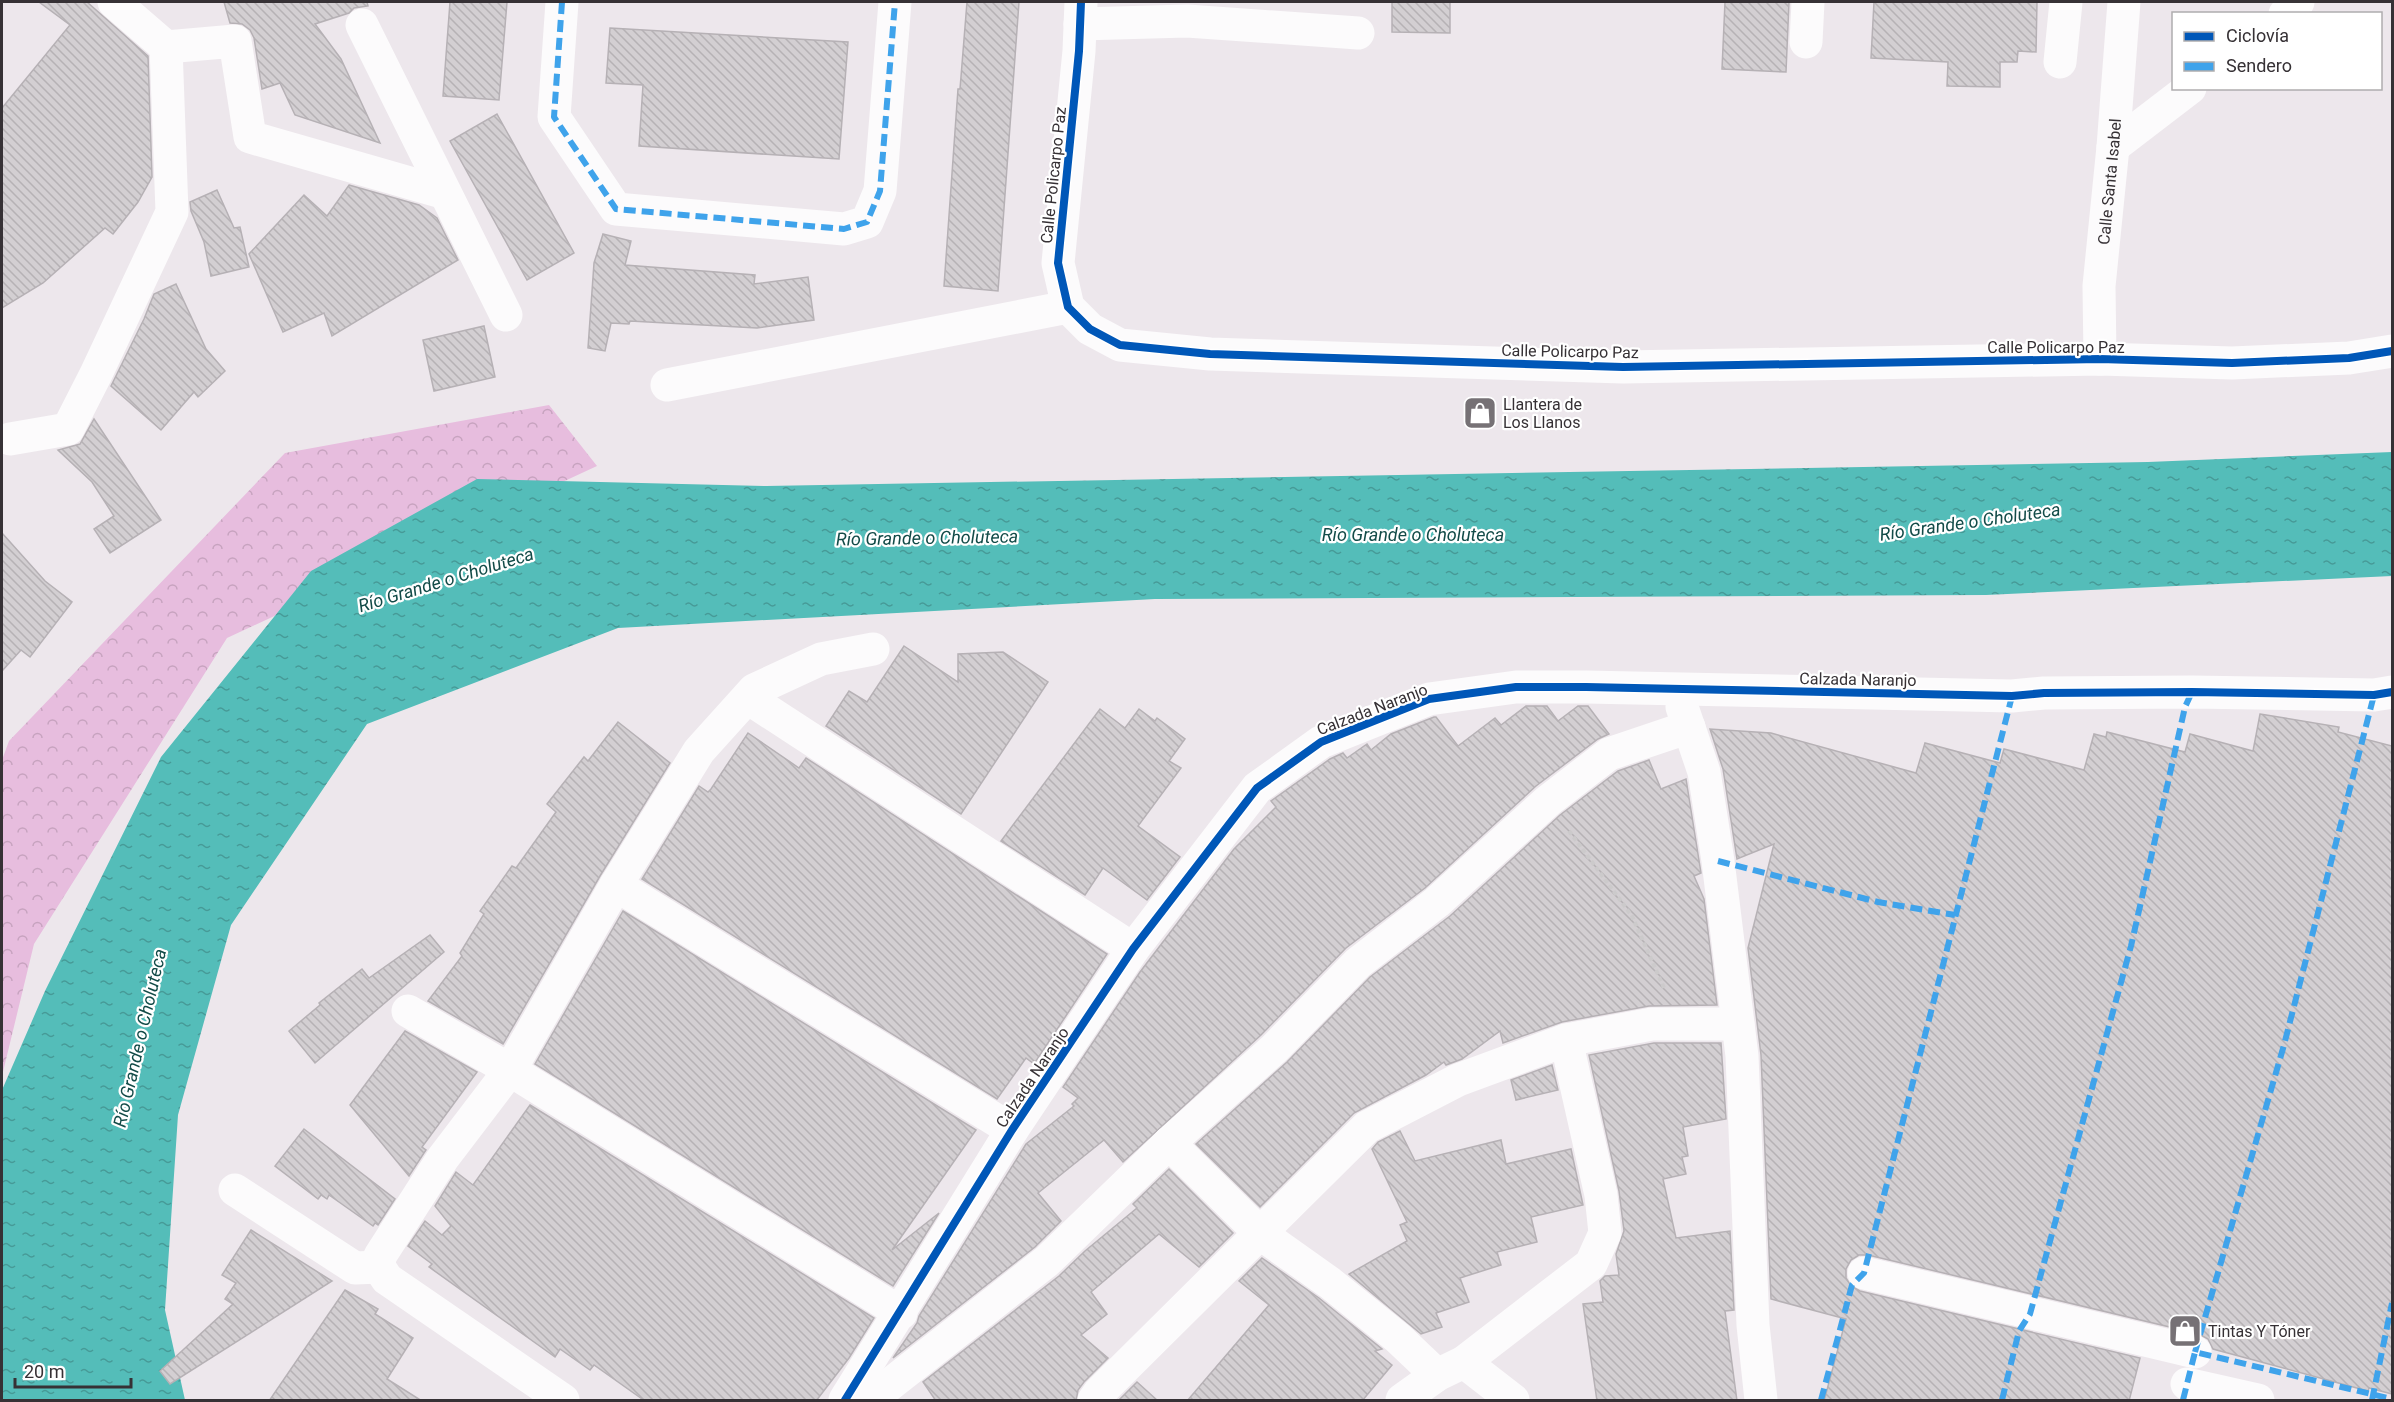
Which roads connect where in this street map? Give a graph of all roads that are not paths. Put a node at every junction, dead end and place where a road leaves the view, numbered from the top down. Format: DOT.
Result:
graph roads {
  1 [pos="114,2"];
  2 [pos="562,2"];
  3 [pos="895,2"];
  4 [pos="1808,2"];
  5 [pos="2066,2"];
  6 [pos="2124,2"];
  7 [pos="1189,11"];
  8 [pos="1080,13"];
  9 [pos="362,25"];
  10 [pos="1358,33"];
  11 [pos="1806,42"];
  12 [pos="166,48"];
  13 [pos="2060,62"];
  14 [pos="2187,90"];
  15 [pos="2113,147"];
  16 [pos="445,192"];
  17 [pos="1068,307"];
  18 [pos="506,315"];
  19 [pos="2392,351"];
  20 [pos="2100,359"];
  21 [pos="667,385"];
  22 [pos="10,439"];
  23 [pos="873,649"];
  24 [pos="1676,688"];
  25 [pos="2392,692"];
  26 [pos="748,698"];
  27 [pos="1689,727"];
  28 [pos="616,885"];
  29 [pos="1133,949"];
  30 [pos="408,1011"];
  31 [pos="1738,1024"];
  32 [pos="1566,1040"];
  33 [pos="510,1070"];
  34 [pos="1012,1130"];
  35 [pos="1169,1143"];
  36 [pos="235,1190"];
  37 [pos="1261,1234"];
  38 [pos="379,1267"];
  39 [pos="1864,1273"];
  40 [pos="901,1313"];
  41 [pos="2195,1352"];
  42 [pos="1451,1369"];
  43 [pos="2187,1384"];
  44 [pos="562,1401"];
  45 [pos="844,1401"];
  46 [pos="870,1401"];
  47 [pos="1094,1401"];
  48 [pos="1402,1401"];
  49 [pos="1513,1401"];
  50 [pos="1761,1401"];
  51 [pos="2258,1401"];
  1 -- 12 [label="street"];
  2 -- 3 [label="street"];
  4 -- 11 [label="street"];
  5 -- 13 [label="street"];
  6 -- 15 [label="street, Calle Santa Isabel"];
  7 -- 8 [label="street"];
  7 -- 10 [label="street"];
  8 -- 17 [label="street, Calle Policarpo Paz"];
  9 -- 16 [label="street"];
  12 -- 16 [label="street"];
  12 -- 22 [label="street"];
  14 -- 15 [label="street"];
  15 -- 20 [label="street, Calle Santa Isabel"];
  16 -- 18 [label="street"];
  17 -- 20 [label="street, Calle Policarpo Paz"];
  17 -- 21 [label="street"];
  19 -- 20 [label="street, Calle Policarpo Paz"];
  23 -- 26 [label="street"];
  24 -- 25 [label="street, Calzada Naranjo"];
  24 -- 27 [label="street"];
  24 -- 29 [label="street, Calzada Naranjo"];
  26 -- 28 [label="street"];
  26 -- 29 [label="street"];
  27 -- 31 [label="street"];
  27 -- 35 [label="street"];
  28 -- 33 [label="street"];
  28 -- 34 [label="street"];
  29 -- 34 [label="street, Calzada Naranjo"];
  30 -- 33 [label="street"];
  31 -- 32 [label="street"];
  31 -- 50 [label="street"];
  32 -- 37 [label="street"];
  32 -- 42 [label="street"];
  33 -- 38 [label="street"];
  33 -- 40 [label="street"];
  34 -- 40 [label="street, Calzada Naranjo"];
  35 -- 37 [label="street"];
  35 -- 46 [label="street"];
  36 -- 38 [label="street"];
  37 -- 42 [label="street"];
  37 -- 47 [label="street"];
  38 -- 44 [label="street"];
  39 -- 41 [label="street"];
  40 -- 45 [label="street, Calzada Naranjo"];
  42 -- 48 [label="street"];
  42 -- 49 [label="street"];
  43 -- 51 [label="street"];
}
